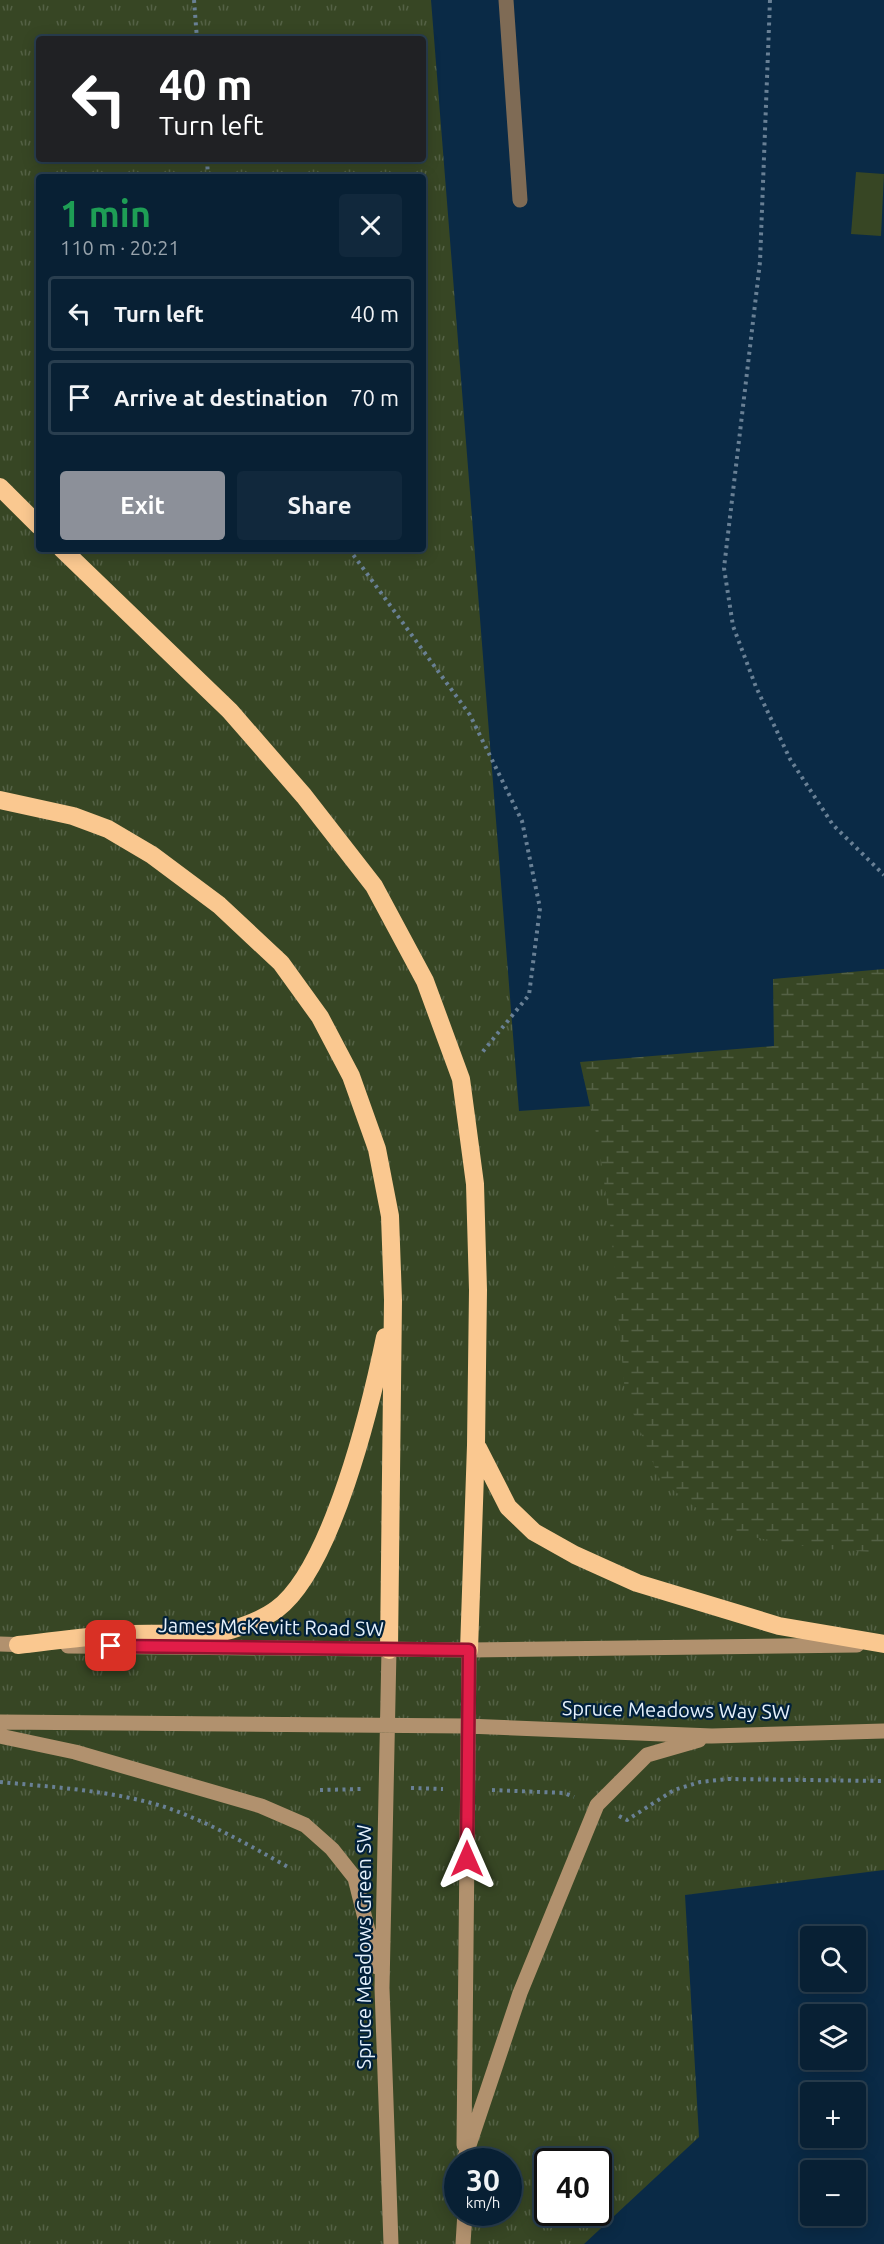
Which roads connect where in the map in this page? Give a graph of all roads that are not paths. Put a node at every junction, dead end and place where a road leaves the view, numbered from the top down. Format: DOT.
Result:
graph roads {
  1 [pos="506,0"];
  2 [pos="520,200"];
  3 [pos="0,487"];
  4 [pos="36,523"];
  5 [pos="65,552"];
  6 [pos="0,800"];
  7 [pos="393,1300"];
  8 [pos="476,1445"];
  9 [pos="884,1644"];
  10 [pos="9,1645"];
  11 [pos="390,1650"];
  12 [pos="469,1650"];
  13 [pos="0,1722"];
  14 [pos="386,1725"];
  15 [pos="467,1726"];
  16 [pos="884,1731"];
  17 [pos="0,1736"];
  18 [pos="712,1736"];
  19 [pos="382,1988"];
  20 [pos="464,2148"];
  21 [pos="468,2148"];
  22 [pos="464,2226"];
  23 [pos="391,2244"];
  24 [pos="463,2244"];
  1 -- 2 [label="street"];
  3 -- 4 [label="highway"];
  5 -- 8 [label="highway"];
  6 -- 7 [label="highway"];
  7 -- 10 [label="highway"];
  7 -- 11 [label="highway"];
  8 -- 9 [label="highway"];
  8 -- 12 [label="highway"];
  9 -- 12 [label="main road"];
  10 -- 11 [label="main road, James McKevitt Road SW"];
  11 -- 12 [label="main road, James McKevitt Road SW"];
  11 -- 14 [label="main road, Spruce Meadows Green SW"];
  12 -- 15 [label="main road"];
  13 -- 14 [label="main road"];
  14 -- 15 [label="main road"];
  14 -- 19 [label="main road, Spruce Meadows Green SW"];
  15 -- 18 [label="main road, Spruce Meadows Way SW"];
  15 -- 20 [label="main road"];
  16 -- 18 [label="main road, Spruce Meadows Way SW"];
  17 -- 19 [label="main road"];
  18 -- 21 [label="main road"];
  19 -- 23 [label="main road, Spruce Meadows Green SW"];
  22 -- 24 [label="main road"];
}
